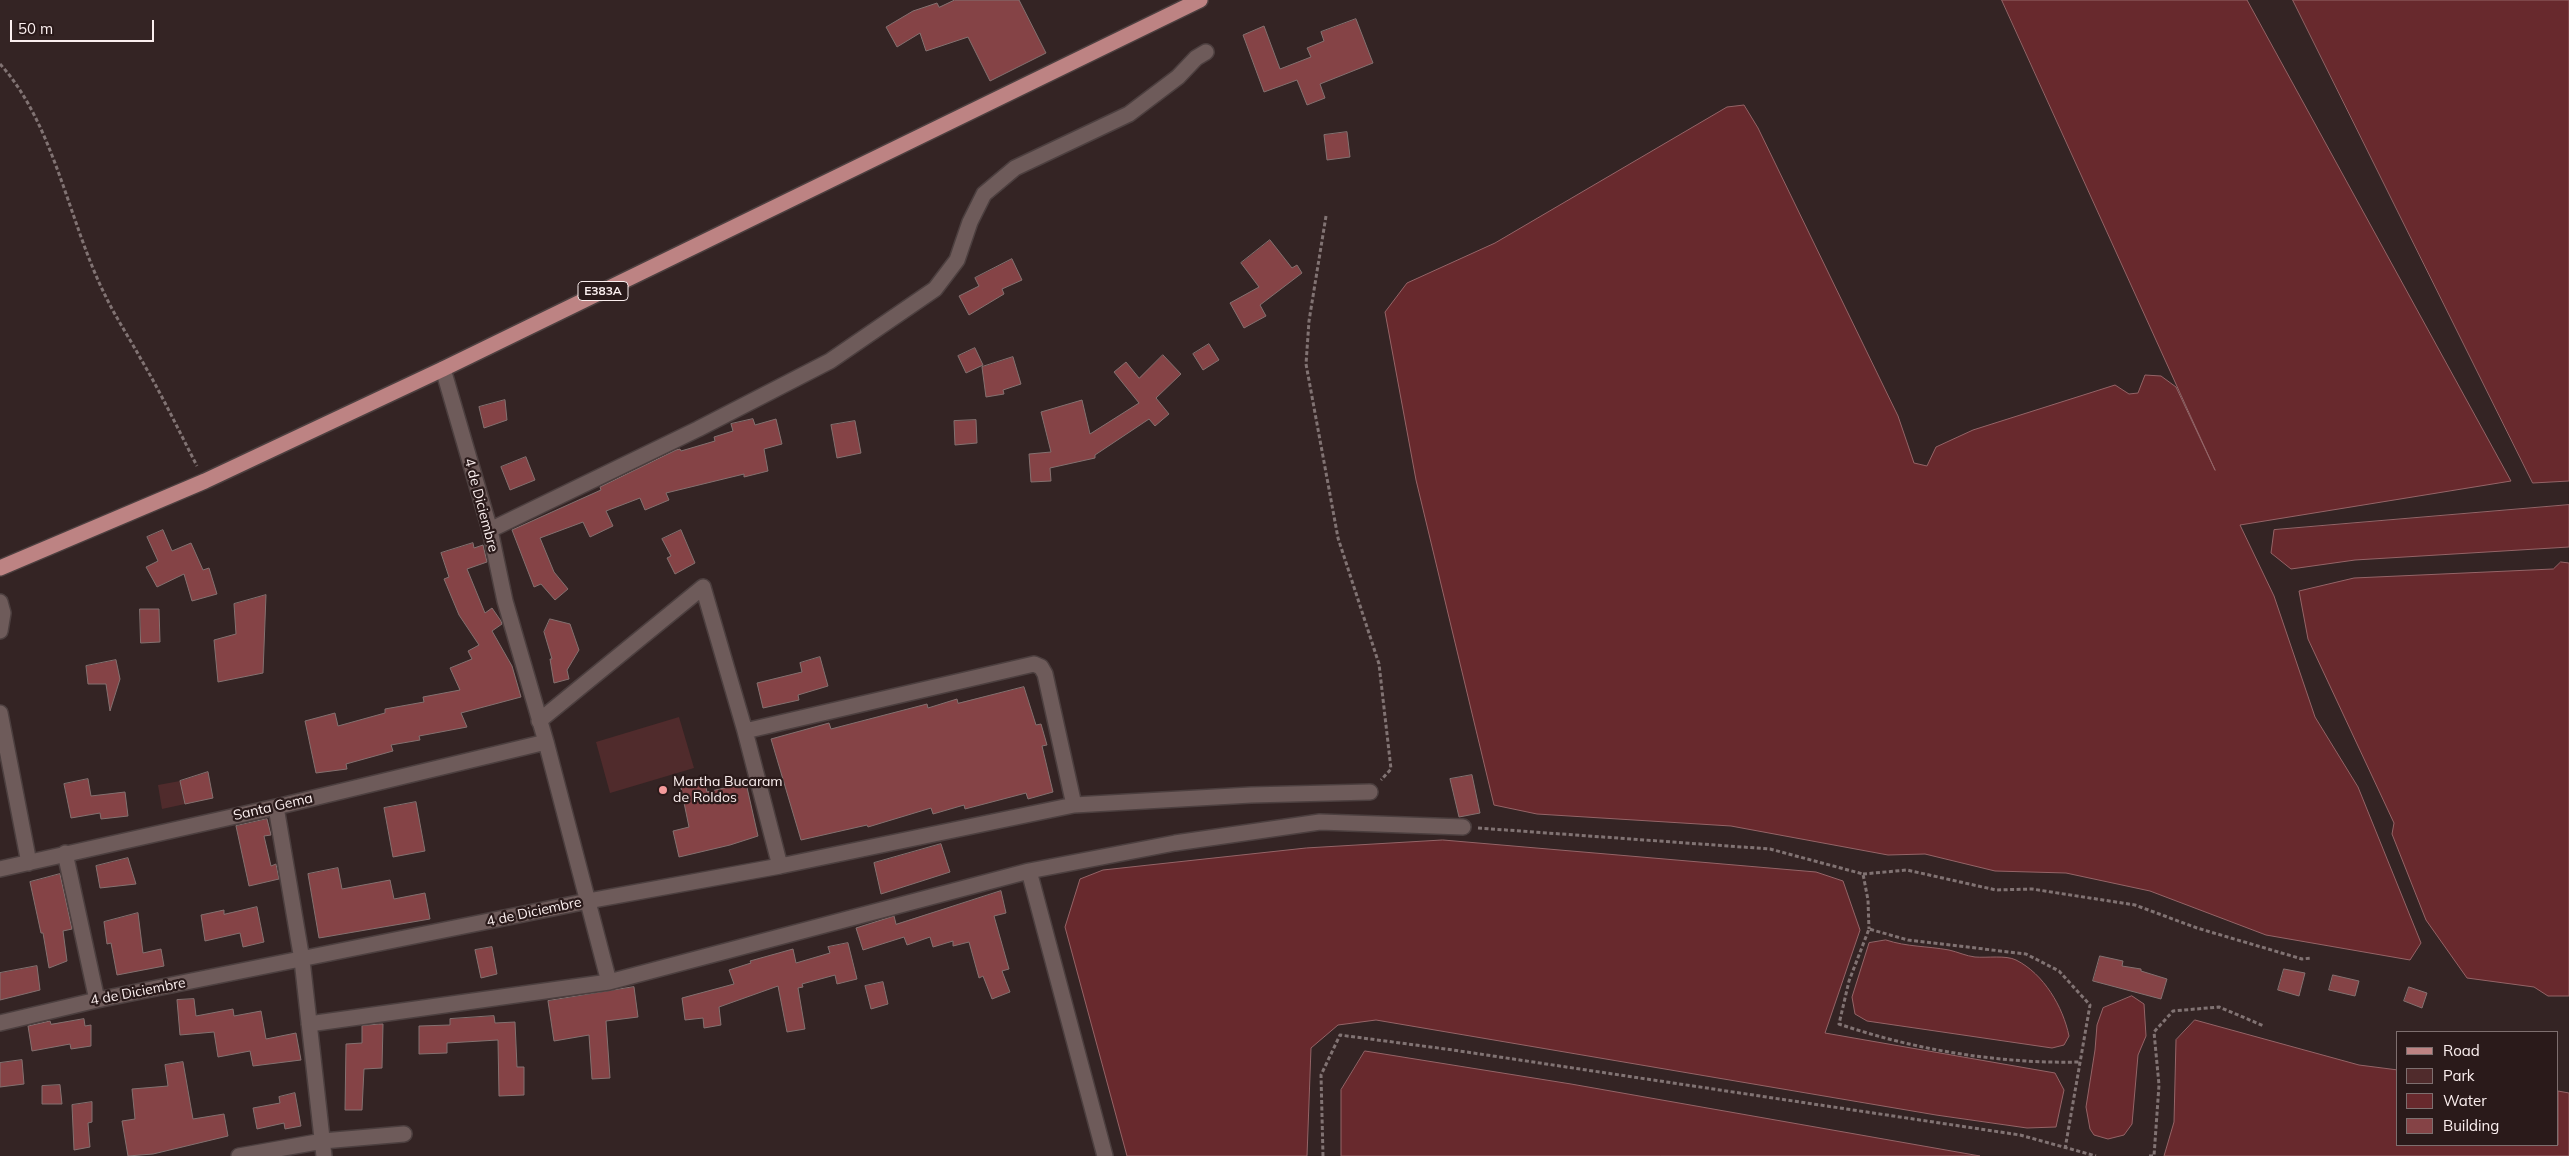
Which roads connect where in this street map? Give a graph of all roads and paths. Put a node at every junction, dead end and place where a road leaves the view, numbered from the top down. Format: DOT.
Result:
graph roads {
  1 [pos="1200,0"];
  2 [pos="1206,52"];
  3 [pos="0,64"];
  4 [pos="1326,216"];
  5 [pos="443,369"];
  6 [pos="205,481"];
  7 [pos="490,530"];
  8 [pos="0,568"];
  9 [pos="0,602"];
  10 [pos="0,631"];
  11 [pos="0,713"];
  12 [pos="539,721"];
  13 [pos="745,731"];
  14 [pos="546,742"];
  15 [pos="1370,792"];
  16 [pos="1074,805"];
  17 [pos="276,807"];
  18 [pos="1463,827"];
  19 [pos="65,854"];
  20 [pos="29,862"];
  21 [pos="780,866"];
  22 [pos="0,868"];
  23 [pos="1029,871"];
  24 [pos="1862,874"];
  25 [pos="588,901"];
  26 [pos="1869,929"];
  27 [pos="2312,958"];
  28 [pos="302,960"];
  29 [pos="609,982"];
  30 [pos="98,1000"];
  31 [pos="0,1023"];
  32 [pos="309,1024"];
  33 [pos="2264,1026"];
  34 [pos="2080,1062"];
  35 [pos="404,1134"];
  36 [pos="324,1149"];
  37 [pos="2065,1149"];
  38 [pos="239,1156"];
  39 [pos="1105,1156"];
  40 [pos="1323,1156"];
  41 [pos="2096,1156"];
  42 [pos="2149,1156"];
  1 -- 5 [label="main road, E383A"];
  2 -- 7 [label="street"];
  3 -- 6 [label="path"];
  4 -- 15 [label="path"];
  5 -- 6 [label="main road, E383A"];
  5 -- 7 [label="street, 4 de Diciembre"];
  6 -- 8 [label="main road, E383A"];
  7 -- 12 [label="street, 4 de Diciembre"];
  9 -- 10 [label="street"];
  11 -- 20 [label="street"];
  12 -- 13 [label="street"];
  12 -- 14 [label="street, 4 de Diciembre"];
  13 -- 16 [label="street"];
  13 -- 21 [label="street"];
  14 -- 17 [label="street, Santa Gema"];
  14 -- 25 [label="street, 4 de Diciembre"];
  15 -- 16 [label="street"];
  16 -- 21 [label="street"];
  17 -- 19 [label="street, Santa Gema"];
  17 -- 28 [label="street"];
  18 -- 23 [label="street"];
  18 -- 24 [label="path"];
  19 -- 20 [label="street, Santa Gema"];
  19 -- 30 [label="street"];
  20 -- 22 [label="street, Santa Gema"];
  21 -- 25 [label="street"];
  23 -- 29 [label="street"];
  23 -- 39 [label="street"];
  24 -- 26 [label="path"];
  24 -- 27 [label="path"];
  25 -- 28 [label="street, 4 de Diciembre"];
  25 -- 29 [label="street"];
  26 -- 34 [label="path"];
  26 -- 34 [label="path"];
  28 -- 30 [label="street, 4 de Diciembre"];
  28 -- 32 [label="street"];
  29 -- 32 [label="street"];
  30 -- 31 [label="street, 4 de Diciembre"];
  32 -- 36 [label="street"];
  33 -- 42 [label="path"];
  34 -- 37 [label="path"];
  35 -- 36 [label="street"];
  36 -- 38 [label="street"];
  37 -- 40 [label="path"];
  37 -- 41 [label="path"];
}
